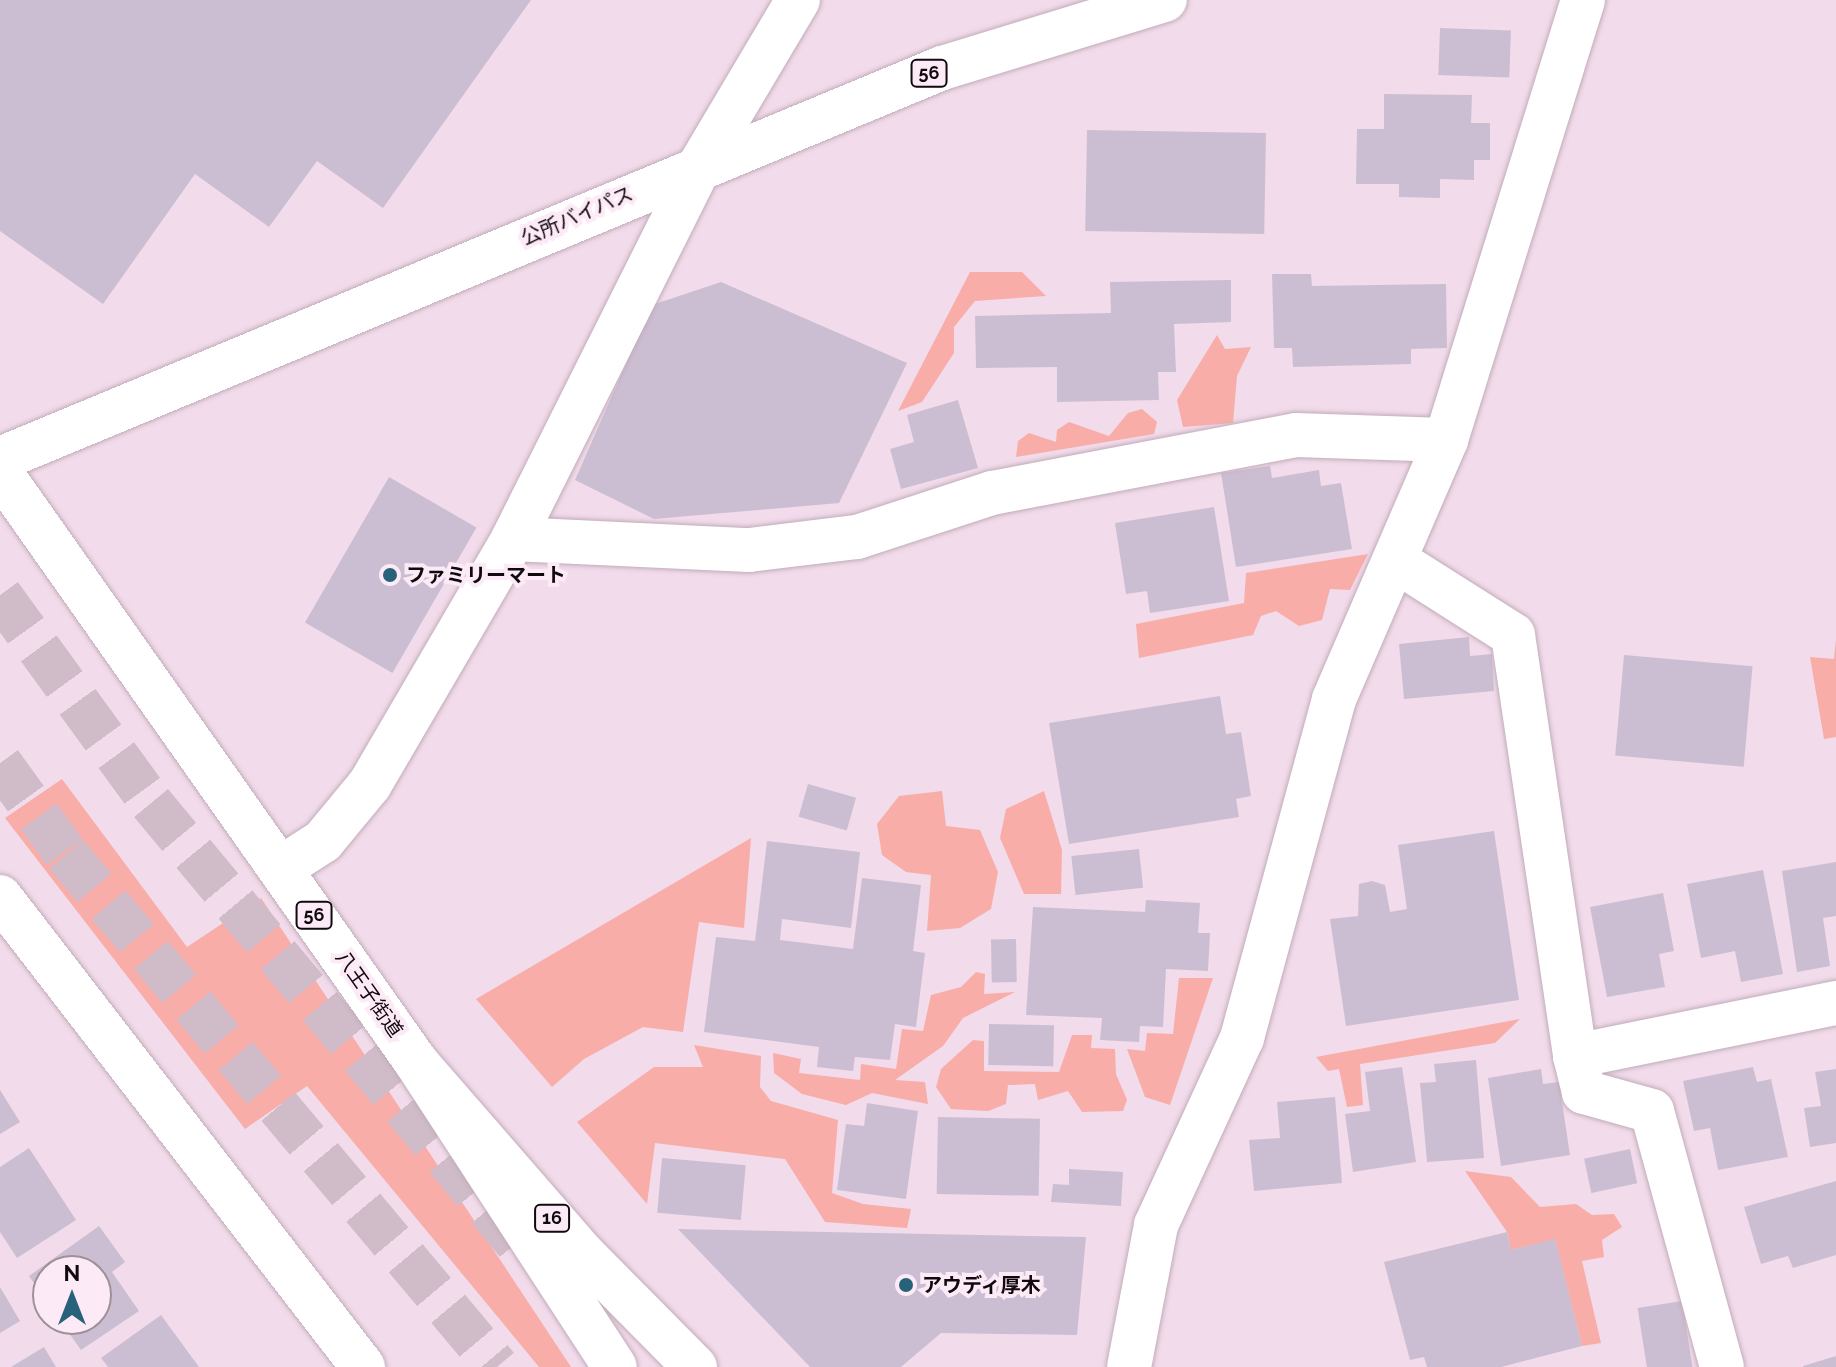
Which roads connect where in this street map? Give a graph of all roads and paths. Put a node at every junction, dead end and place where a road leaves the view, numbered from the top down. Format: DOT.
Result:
graph roads {
  1 [pos="798,0"];
  2 [pos="1165,0"];
  3 [pos="1583,0"];
  4 [pos="700,165"];
  5 [pos="1446,440"];
  6 [pos="0,459"];
  7 [pos="0,472"];
  8 [pos="513,539"];
  9 [pos="1398,562"];
  10 [pos="281,868"];
  11 [pos="0,897"];
  12 [pos="1836,1003"];
  13 [pos="1575,1056"];
  14 [pos="416,1062"];
  15 [pos="363,1367"];
  16 [pos="615,1367"];
  17 [pos="695,1367"];
  18 [pos="1129,1367"];
  19 [pos="1722,1367"];
  1 -- 4 [label="main road"];
  2 -- 4 [label="main road, 公所バイパス / 56"];
  3 -- 5 [label="main road"];
  4 -- 6 [label="main road, 公所バイパス / 56"];
  4 -- 8 [label="main road"];
  5 -- 8 [label="main road"];
  5 -- 9 [label="main road"];
  7 -- 10 [label="main road, 八王子街道 / 56"];
  8 -- 10 [label="main road"];
  9 -- 13 [label="main road"];
  9 -- 18 [label="main road"];
  10 -- 14 [label="main road, 八王子街道 / 56"];
  11 -- 15 [label="main road"];
  12 -- 13 [label="main road"];
  13 -- 19 [label="main road"];
  14 -- 16 [label="main road, 八王子街道 / 56"];
  14 -- 17 [label="main road, 16"];
}
